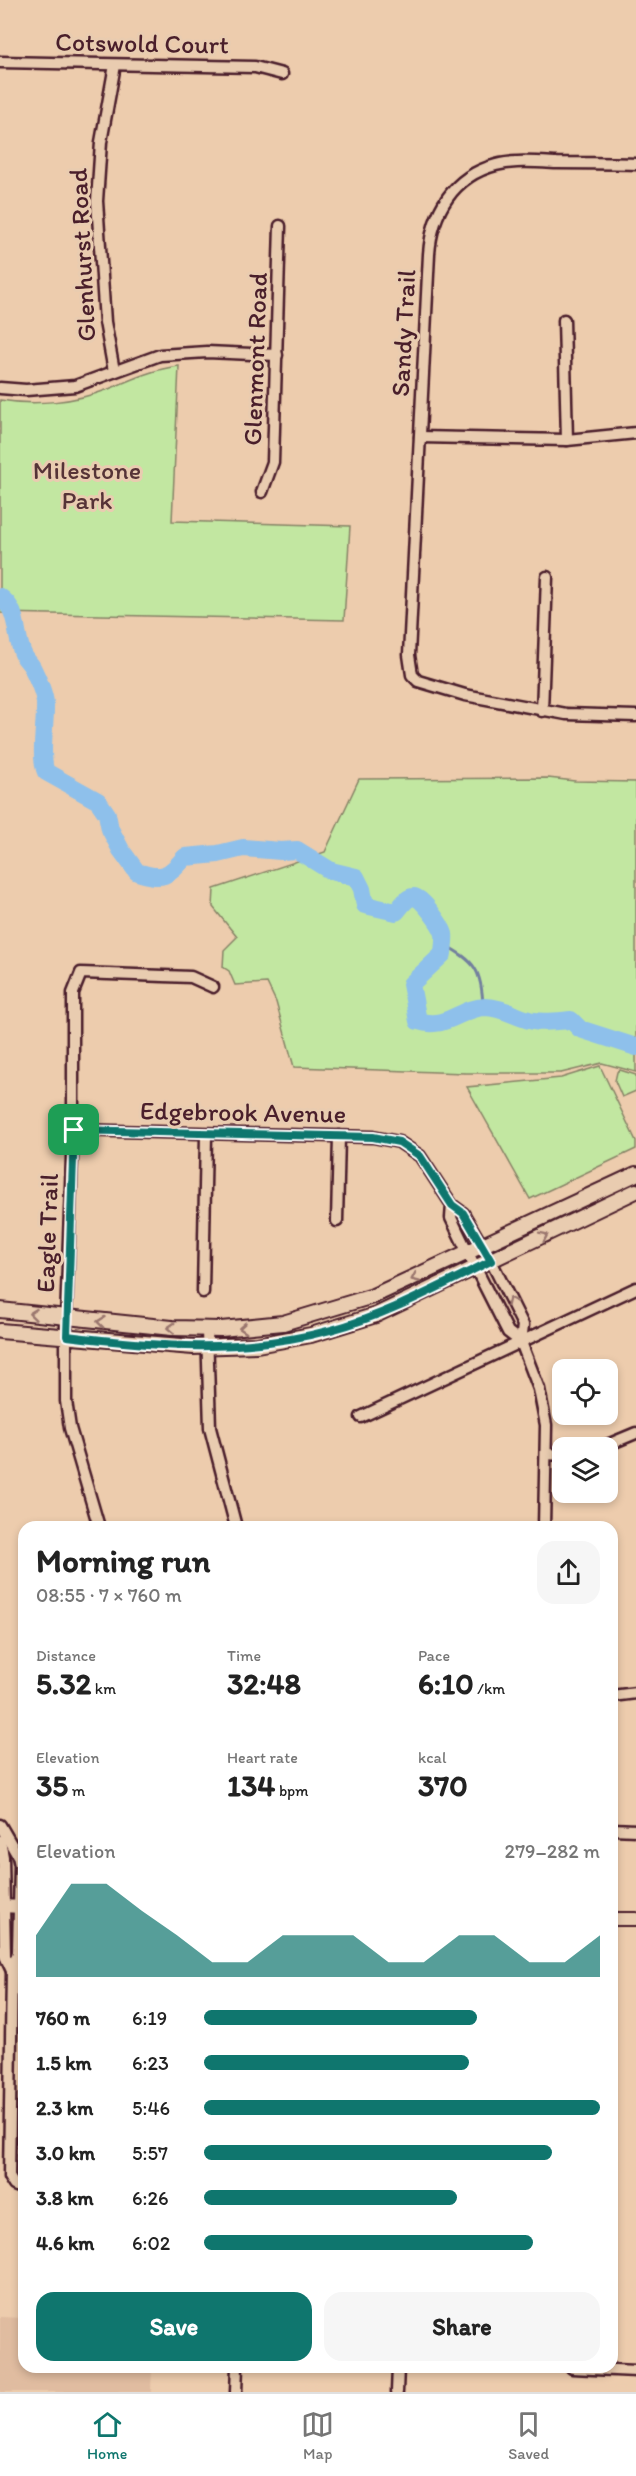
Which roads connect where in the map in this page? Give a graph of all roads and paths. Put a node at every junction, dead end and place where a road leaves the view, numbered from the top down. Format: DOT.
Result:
graph roads {
  1 [pos="0,62"];
  2 [pos="115,65"];
  3 [pos="282,74"];
  4 [pos="636,164"];
  5 [pos="280,226"];
  6 [pos="564,320"];
  7 [pos="277,355"];
  8 [pos="114,371"];
  9 [pos="0,388"];
  10 [pos="636,433"];
  11 [pos="420,437"];
  12 [pos="567,440"];
  13 [pos="262,492"];
  14 [pos="548,577"];
  15 [pos="542,711"];
  16 [pos="636,716"];
  17 [pos="213,987"];
  18 [pos="74,1130"];
  19 [pos="206,1135"];
  20 [pos="339,1136"];
  21 [pos="636,1174"];
  22 [pos="636,1191"];
  23 [pos="452,1205"];
  24 [pos="337,1221"];
  25 [pos="482,1246"];
  26 [pos="468,1254"];
  27 [pos="491,1261"];
  28 [pos="476,1268"];
  29 [pos="636,1288"];
  30 [pos="203,1292"];
  31 [pos="0,1310"];
  32 [pos="66,1318"];
  33 [pos="207,1330"];
  34 [pos="0,1331"];
  35 [pos="67,1336"];
  36 [pos="521,1342"];
  37 [pos="207,1347"];
  38 [pos="361,1417"];
  39 [pos="636,1432"];
  40 [pos="618,1440"];
  41 [pos="547,1454"];
  42 [pos="552,1454"];
  43 [pos="97,1521"];
  44 [pos="235,1521"];
  45 [pos="544,1521"];
  46 [pos="636,1693"];
  47 [pos="618,1695"];
  48 [pos="0,1825"];
  49 [pos="618,1830"];
  50 [pos="636,1830"];
  51 [pos="0,1841"];
  52 [pos="18,1856"];
  53 [pos="2,1906"];
  54 [pos="18,1906"];
  55 [pos="618,1919"];
  56 [pos="636,1919"];
  57 [pos="18,1952"];
  58 [pos="12,1971"];
  59 [pos="18,2187"];
  60 [pos="618,2370"];
  61 [pos="636,2371"];
  62 [pos="237,2373"];
  63 [pos="398,2373"];
  64 [pos="236,2392"];
  65 [pos="397,2392"];
  1 -- 2 [label="street, Cotswold Court"];
  2 -- 3 [label="street, Cotswold Court"];
  2 -- 8 [label="street, Glenhurst Road"];
  4 -- 11 [label="street, Sandy Trail"];
  5 -- 7 [label="street, Glenmont Road"];
  6 -- 12 [label="street"];
  7 -- 8 [label="street"];
  7 -- 13 [label="street, Glenmont Road"];
  8 -- 9 [label="street"];
  10 -- 12 [label="street"];
  11 -- 12 [label="street"];
  11 -- 15 [label="street, Sandy Trail"];
  14 -- 15 [label="street"];
  15 -- 16 [label="street"];
  17 -- 18 [label="street, Eagle Trail"];
  18 -- 19 [label="street, Edgebrook Avenue"];
  18 -- 32 [label="street, Eagle Trail"];
  19 -- 20 [label="street, Edgebrook Avenue"];
  19 -- 30 [label="street"];
  20 -- 23 [label="street, Edgebrook Avenue"];
  20 -- 24 [label="street"];
  21 -- 25 [label="main road"];
  27 -- 22 [label="main road, one-way"];
  23 -- 25 [label="street, Edgebrook Avenue"];
  23 -- 26 [label="street, Edgebrook Avenue"];
  25 -- 26 [label="main road"];
  25 -- 27 [label="street, Edgebrook Avenue"];
  26 -- 28 [label="street, Edgebrook Avenue"];
  26 -- 33 [label="main road, one-way"];
  27 -- 28 [label="main road"];
  36 -- 27 [label="street, Edgebrook Avenue, one-way"];
  28 -- 36 [label="street, Edgebrook Avenue"];
  28 -- 37 [label="main road"];
  29 -- 36 [label="street"];
  32 -- 31 [label="main road, one-way"];
  33 -- 32 [label="main road, one-way"];
  32 -- 35 [label="street, Eagle Trail"];
  33 -- 37 [label="street"];
  34 -- 35 [label="main road"];
  35 -- 37 [label="main road"];
  35 -- 43 [label="street, Eagle Trail"];
  36 -- 38 [label="street"];
  36 -- 41 [label="street, Edgebrook Avenue"];
  37 -- 44 [label="street"];
  39 -- 40 [label="street"];
  41 -- 42 [label="street"];
  41 -- 45 [label="street, Edgebrook Avenue"];
  46 -- 47 [label="street"];
  48 -- 52 [label="street"];
  49 -- 50 [label="street"];
  51 -- 53 [label="street"];
  53 -- 54 [label="street"];
  53 -- 58 [label="street"];
  55 -- 56 [label="street"];
  57 -- 58 [label="street"];
  58 -- 59 [label="street"];
  60 -- 61 [label="street"];
  62 -- 64 [label="street"];
  63 -- 65 [label="street"];
}
